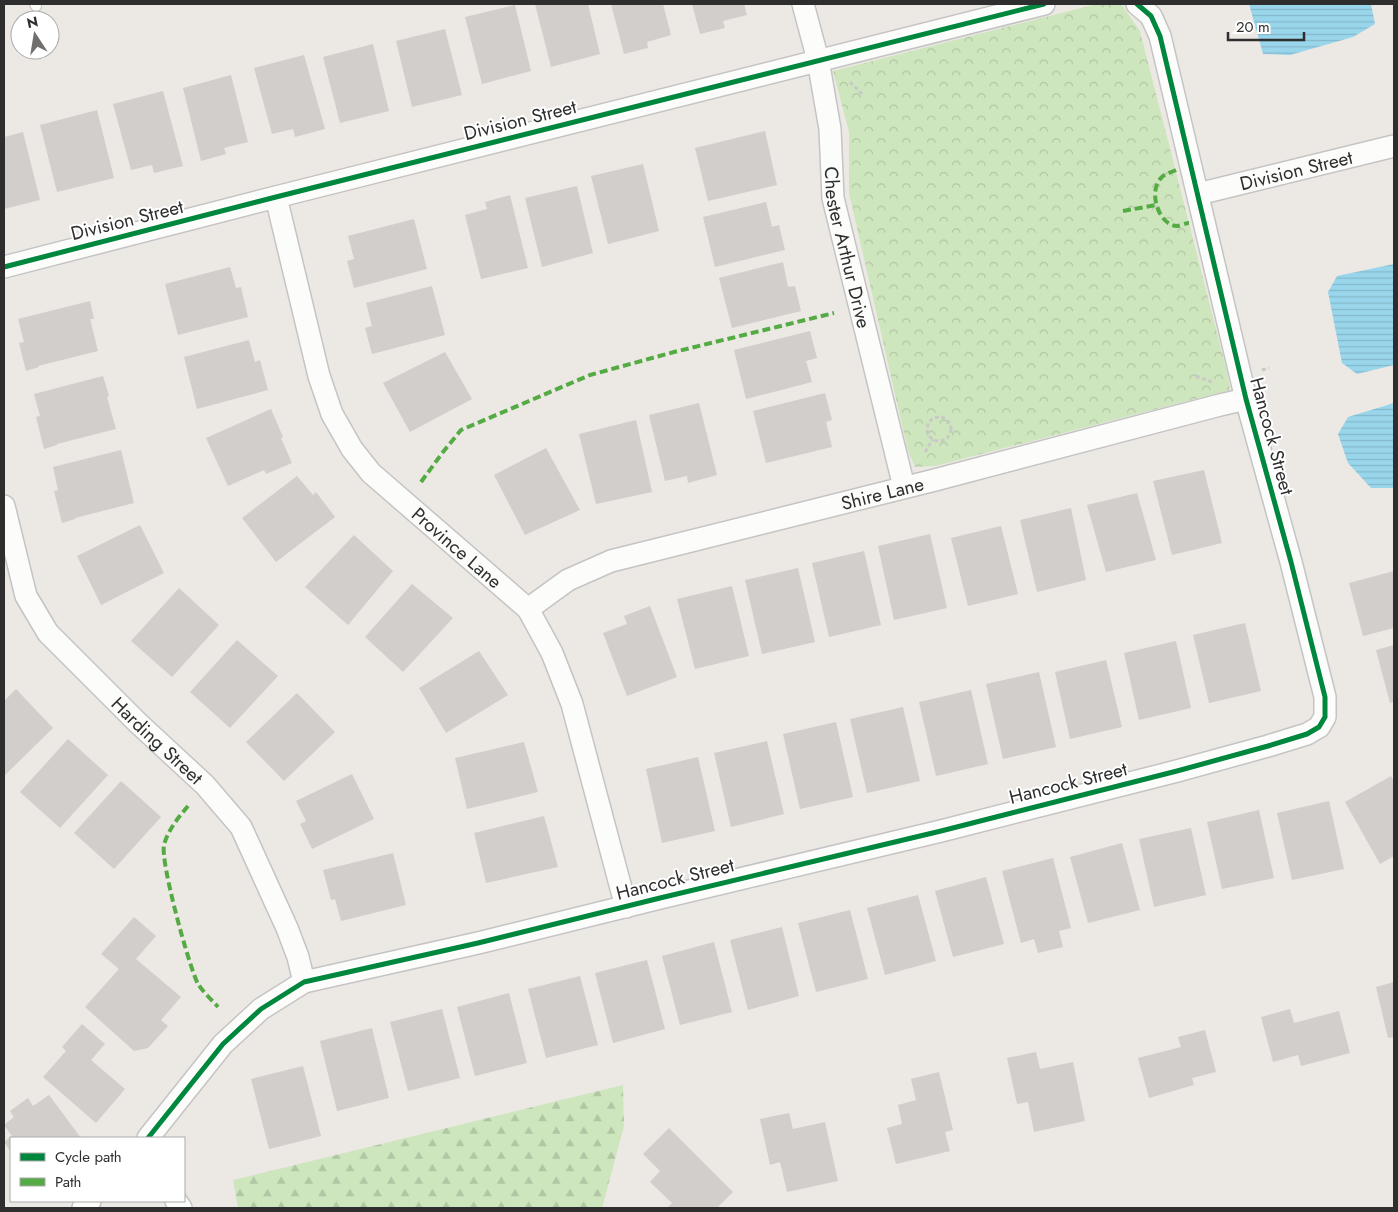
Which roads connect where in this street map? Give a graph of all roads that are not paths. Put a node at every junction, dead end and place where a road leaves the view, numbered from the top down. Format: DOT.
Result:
graph roads {
  1 [pos="803,4"];
  2 [pos="1044,4"];
  3 [pos="1137,4"];
  4 [pos="818,60"];
  5 [pos="1394,146"];
  6 [pos="1198,194"];
  7 [pos="276,197"];
  8 [pos="4,267"];
  9 [pos="1246,399"];
  10 [pos="904,487"];
  11 [pos="4,506"];
  12 [pos="528,609"];
  13 [pos="626,907"];
  14 [pos="304,982"];
  15 [pos="149,1137"];
  1 -- 4 [label="street, Chester Arthur Drive"];
  2 -- 4 [label="street, Division Street"];
  3 -- 6 [label="street, Hancock Street"];
  4 -- 7 [label="street, Division Street"];
  4 -- 10 [label="street, Chester Arthur Drive"];
  5 -- 6 [label="street, Division Street"];
  6 -- 9 [label="street, Hancock Street"];
  7 -- 8 [label="street, Division Street"];
  7 -- 12 [label="street, Province Lane"];
  9 -- 10 [label="street, Shire Lane"];
  9 -- 13 [label="street, Hancock Street"];
  10 -- 12 [label="street, Shire Lane"];
  11 -- 14 [label="street, Harding Street"];
  12 -- 13 [label="street, Province Lane"];
  13 -- 14 [label="street, Hancock Street"];
  14 -- 15 [label="street, Hancock Street"];
}
